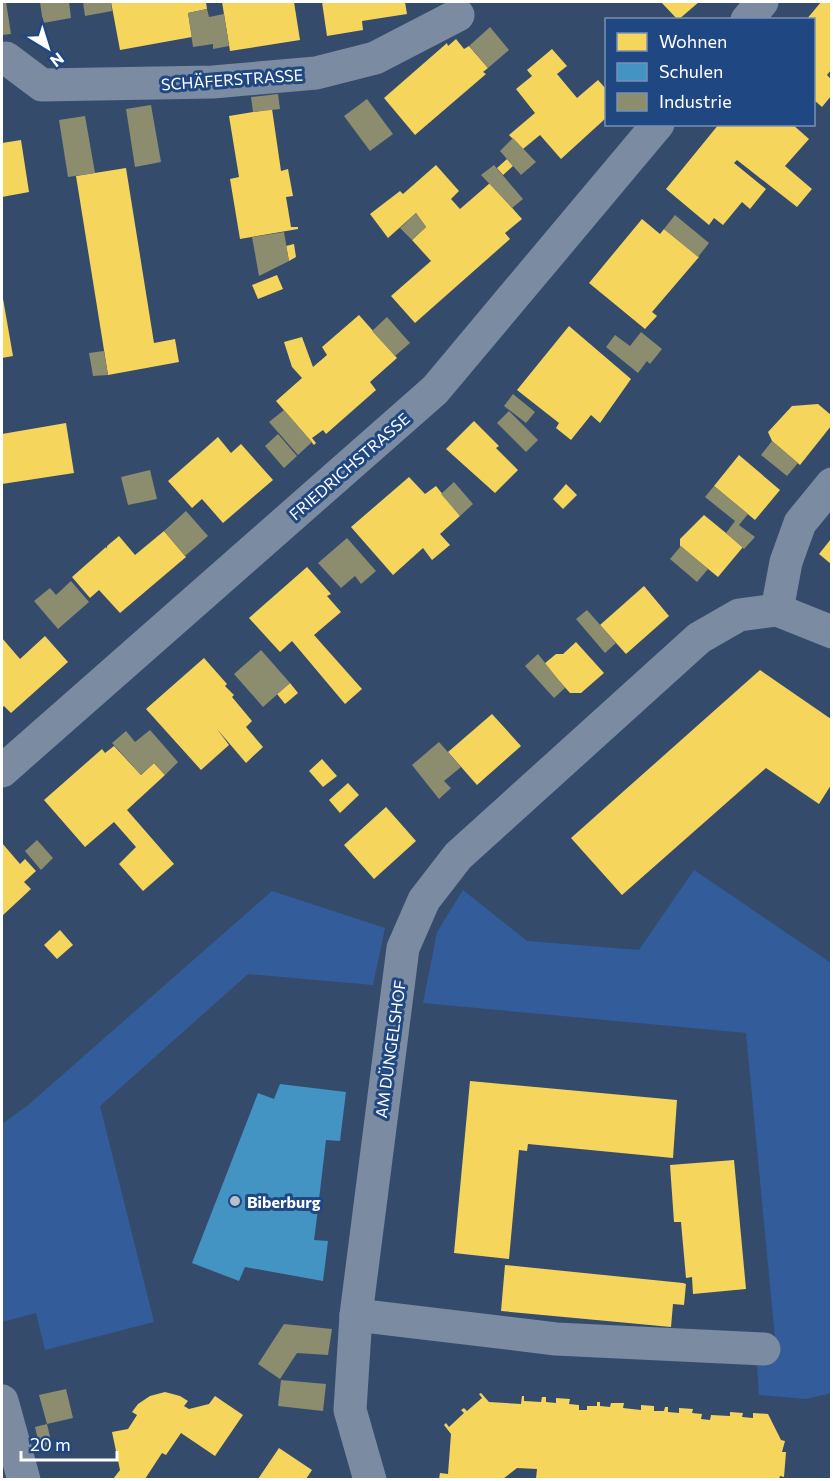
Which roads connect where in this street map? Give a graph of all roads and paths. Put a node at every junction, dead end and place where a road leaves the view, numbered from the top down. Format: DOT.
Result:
graph roads {
  1 [pos="762,2"];
  2 [pos="458,15"];
  3 [pos="749,18"];
  4 [pos="2,59"];
  5 [pos="656,126"];
  6 [pos="831,484"];
  7 [pos="777,610"];
  8 [pos="831,632"];
  9 [pos="2,771"];
  10 [pos="356,1315"];
  11 [pos="764,1349"];
  12 [pos="2,1401"];
  13 [pos="24,1479"];
  14 [pos="370,1479"];
  1 -- 3 [label="street"];
  2 -- 4 [label="street, SCHÄFERSTRASSE"];
  5 -- 9 [label="street, FRIEDRICHSTRASSE"];
  6 -- 7 [label="street"];
  7 -- 8 [label="street, AM DÜNGELSHOF"];
  7 -- 10 [label="street, AM DÜNGELSHOF"];
  10 -- 11 [label="street"];
  10 -- 14 [label="street, AM DÜNGELSHOF"];
  12 -- 13 [label="street"];
}
